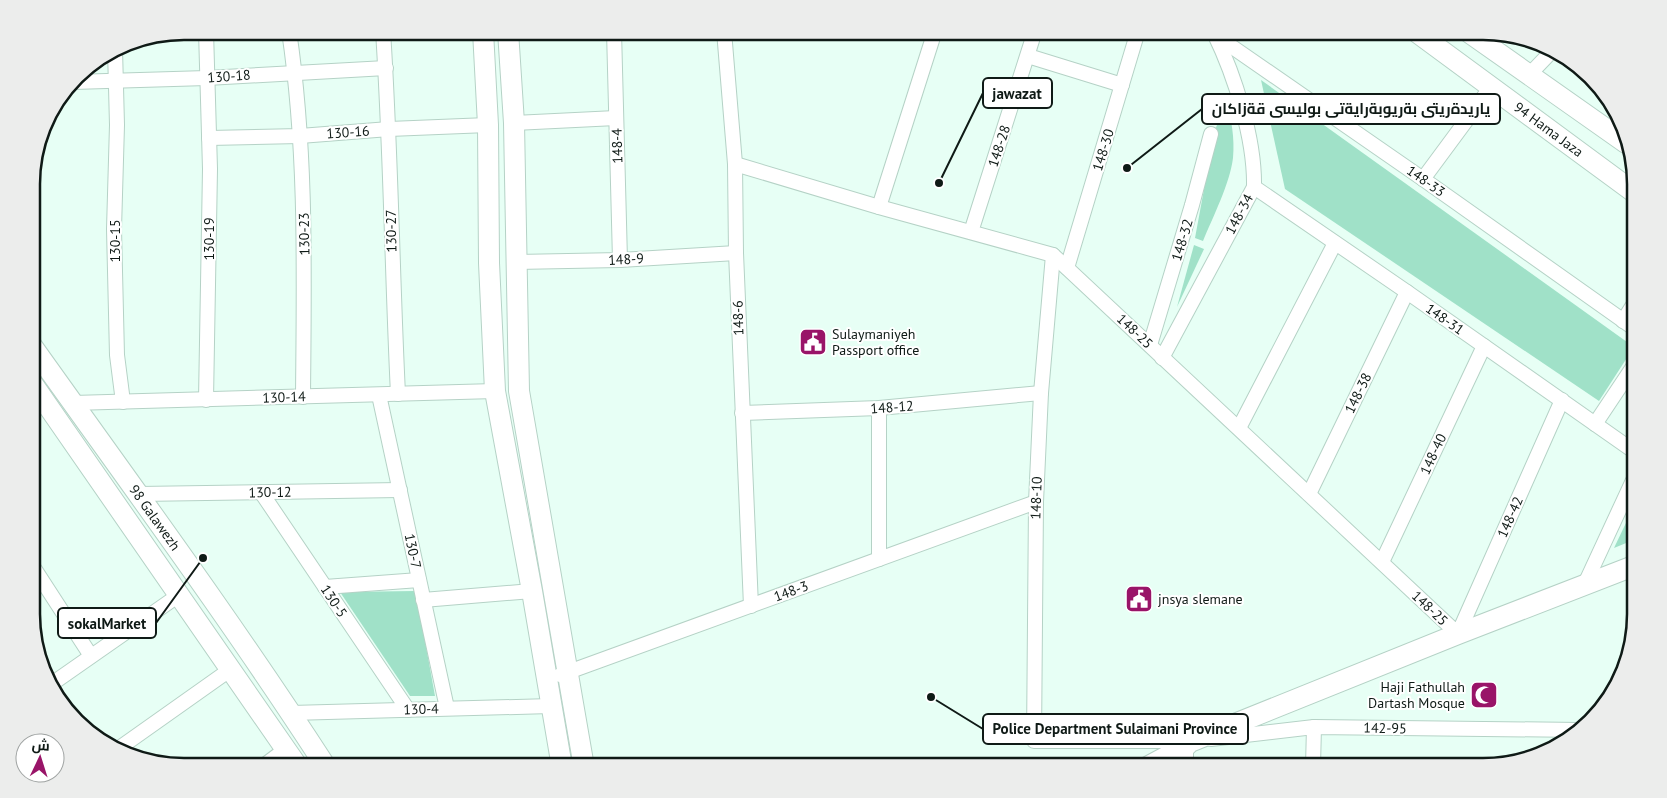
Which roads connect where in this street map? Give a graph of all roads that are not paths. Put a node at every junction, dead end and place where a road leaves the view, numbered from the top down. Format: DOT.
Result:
graph roads {
  1 [pos="206,40"];
  2 [pos="290,40"];
  3 [pos="384,40"];
  4 [pos="483,40"];
  5 [pos="509,40"];
  6 [pos="614,40"];
  7 [pos="725,40"];
  8 [pos="932,40"];
  9 [pos="1032,40"];
  10 [pos="1135,40"];
  11 [pos="1218,40"];
  12 [pos="1226,40"];
  13 [pos="1427,40"];
  14 [pos="1480,40"];
  15 [pos="1028,56"];
  16 [pos="1548,56"];
  17 [pos="115,57"];
  18 [pos="386,68"];
  19 [pos="294,72"];
  20 [pos="1529,75"];
  21 [pos="207,78"];
  22 [pos="116,80"];
  23 [pos="83,82"];
  24 [pos="1122,84"];
  25 [pos="1491,87"];
  26 [pos="616,118"];
  27 [pos="514,123"];
  28 [pos="488,125"];
  29 [pos="389,129"];
  30 [pos="1618,133"];
  31 [pos="1211,134"];
  32 [pos="300,136"];
  33 [pos="209,138"];
  34 [pos="735,164"];
  35 [pos="1423,179"];
  36 [pos="1254,187"];
  37 [pos="1627,188"];
  38 [pos="879,206"];
  39 [pos="971,232"];
  40 [pos="1335,243"];
  41 [pos="736,253"];
  42 [pos="1053,255"];
  43 [pos="620,260"];
  44 [pos="516,262"];
  45 [pos="1067,268"];
  46 [pos="1408,292"];
  47 [pos="1627,315"];
  48 [pos="1623,321"];
  49 [pos="1627,324"];
  50 [pos="1150,345"];
  51 [pos="1484,346"];
  52 [pos="40,357"];
  53 [pos="1162,358"];
  54 [pos="1627,376"];
  55 [pos="494,391"];
  56 [pos="1041,393"];
  57 [pos="398,394"];
  58 [pos="40,395"];
  59 [pos="378,395"];
  60 [pos="304,397"];
  61 [pos="206,400"];
  62 [pos="1562,400"];
  63 [pos="123,402"];
  64 [pos="73,404"];
  65 [pos="879,408"];
  66 [pos="742,413"];
  67 [pos="1595,424"];
  68 [pos="1238,428"];
  69 [pos="1627,446"];
  70 [pos="400,490"];
  71 [pos="261,492"];
  72 [pos="1627,493"];
  73 [pos="139,494"];
  74 [pos="1309,494"];
  75 [pos="1036,502"];
  76 [pos="879,559"];
  77 [pos="1382,562"];
  78 [pos="1627,569"];
  79 [pos="40,577"];
  80 [pos="419,580"];
  81 [pos="1584,586"];
  82 [pos="325,587"];
  83 [pos="532,591"];
  84 [pos="179,595"];
  85 [pos="423,600"];
  86 [pos="751,606"];
  87 [pos="236,634"];
  88 [pos="1458,634"];
  89 [pos="213,643"];
  90 [pos="91,656"];
  91 [pos="231,669"];
  92 [pos="568,672"];
  93 [pos="56,680"];
  94 [pos="547,680"];
  95 [pos="551,706"];
  96 [pos="446,708"];
  97 [pos="408,710"];
  98 [pos="290,712"];
  99 [pos="1314,727"];
  100 [pos="1568,730"];
  101 [pos="1188,744"];
  102 [pos="124,745"];
  103 [pos="286,749"];
  104 [pos="274,758"];
  105 [pos="292,758"];
  106 [pos="320,758"];
  107 [pos="560,758"];
  108 [pos="582,758"];
  109 [pos="1162,758"];
  110 [pos="1187,758"];
  111 [pos="1313,758"];
  1 -- 21 [label="street, 130-19"];
  2 -- 19 [label="street, 130-23"];
  3 -- 18 [label="street, 130-27"];
  4 -- 28 [label="street"];
  5 -- 27 [label="street"];
  6 -- 26 [label="street, 148-4"];
  7 -- 34 [label="street, 148-6"];
  8 -- 38 [label="street"];
  9 -- 15 [label="street, 148-28"];
  10 -- 24 [label="street, 148-30"];
  11 -- 36 [label="street, 148-34"];
  12 -- 35 [label="street, 148-33"];
  13 -- 25 [label="street, 94 Hama Jaza"];
  14 -- 20 [label="street"];
  15 -- 24 [label="street"];
  15 -- 39 [label="street, 148-28"];
  16 -- 20 [label="street"];
  17 -- 22 [label="street, 130-15"];
  18 -- 19 [label="street, 130-18"];
  18 -- 29 [label="street, 130-27"];
  19 -- 21 [label="street, 130-18"];
  19 -- 32 [label="street, 130-23"];
  20 -- 30 [label="street"];
  21 -- 22 [label="street, 130-18"];
  21 -- 33 [label="street, 130-19"];
  22 -- 23 [label="street, 130-18"];
  22 -- 63 [label="street, 130-15"];
  24 -- 45 [label="street, 148-30"];
  25 -- 35 [label="street"];
  25 -- 37 [label="street, 94 Hama Jaza"];
  26 -- 27 [label="street"];
  26 -- 43 [label="street, 148-4"];
  27 -- 44 [label="street"];
  28 -- 29 [label="street, 130-16"];
  28 -- 55 [label="street"];
  29 -- 32 [label="street, 130-16"];
  29 -- 57 [label="street, 130-27"];
  31 -- 50 [label="street, 148-32"];
  32 -- 33 [label="street, 130-16"];
  32 -- 60 [label="street, 130-23"];
  33 -- 61 [label="street, 130-19"];
  34 -- 38 [label="street, 148-25"];
  34 -- 41 [label="street, 148-6"];
  35 -- 48 [label="street, 148-33"];
  36 -- 40 [label="street, 148-31"];
  36 -- 53 [label="street, 148-34"];
  38 -- 39 [label="street, 148-25"];
  39 -- 42 [label="street, 148-25"];
  40 -- 46 [label="street, 148-31"];
  40 -- 68 [label="street"];
  41 -- 43 [label="street, 148-9"];
  41 -- 66 [label="street, 148-6"];
  42 -- 45 [label="street, 148-25"];
  42 -- 56 [label="street, 148-10"];
  43 -- 44 [label="street, 148-9"];
  44 -- 92 [label="street"];
  45 -- 50 [label="street, 148-25"];
  46 -- 51 [label="street, 148-31"];
  46 -- 74 [label="street, 148-38"];
  47 -- 48 [label="street"];
  48 -- 49 [label="street, 148-33"];
  50 -- 53 [label="street, 148-25"];
  51 -- 62 [label="street, 148-31"];
  51 -- 77 [label="street, 148-40"];
  52 -- 64 [label="street, 98 Galawezh"];
  53 -- 68 [label="street, 148-25"];
  54 -- 67 [label="street"];
  55 -- 57 [label="street, 130-14"];
  55 -- 83 [label="street"];
  56 -- 65 [label="street, 148-12"];
  56 -- 75 [label="street, 148-10"];
  57 -- 59 [label="street, 130-14"];
  58 -- 84 [label="street, 98 Galawezh"];
  59 -- 60 [label="street, 130-14"];
  59 -- 70 [label="street, 130-7"];
  60 -- 61 [label="street, 130-14"];
  61 -- 63 [label="street, 130-14"];
  62 -- 67 [label="street, 148-31"];
  62 -- 88 [label="street, 148-42"];
  63 -- 64 [label="street, 130-14"];
  64 -- 73 [label="street, 98 Galawezh"];
  65 -- 66 [label="street, 148-12"];
  65 -- 76 [label="street"];
  66 -- 86 [label="street, 148-6"];
  67 -- 69 [label="street, 148-31"];
  68 -- 74 [label="street, 148-25"];
  70 -- 71 [label="street, 130-12"];
  70 -- 80 [label="street, 130-7"];
  71 -- 73 [label="street, 130-12"];
  71 -- 82 [label="street, 130-5"];
  72 -- 81 [label="street"];
  73 -- 87 [label="street, 98 Galawezh"];
  74 -- 77 [label="street, 148-25"];
  75 -- 76 [label="street, 148-3"];
  75 -- 101 [label="street, 148-10"];
  76 -- 86 [label="street, 148-3"];
  77 -- 88 [label="street, 148-25"];
  78 -- 81 [label="street"];
  79 -- 90 [label="street"];
  80 -- 82 [label="street"];
  80 -- 85 [label="street, 130-7"];
  81 -- 88 [label="street"];
  82 -- 97 [label="street, 130-5"];
  83 -- 85 [label="street"];
  83 -- 94 [label="street"];
  84 -- 89 [label="street, 98 Galawezh"];
  84 -- 90 [label="street"];
  85 -- 96 [label="street, 130-7"];
  86 -- 92 [label="street, 148-3"];
  87 -- 89 [label="street"];
  87 -- 98 [label="street, 98 Galawezh"];
  88 -- 101 [label="street"];
  89 -- 91 [label="street, 98 Galawezh"];
  90 -- 93 [label="street"];
  91 -- 102 [label="street"];
  91 -- 103 [label="street, 98 Galawezh"];
  92 -- 94 [label="street, 148-3"];
  92 -- 108 [label="street"];
  94 -- 95 [label="street"];
  95 -- 96 [label="street, 130-4"];
  95 -- 107 [label="street"];
  96 -- 97 [label="street, 130-4"];
  97 -- 98 [label="street, 130-4"];
  98 -- 106 [label="street, 98 Galawezh"];
  99 -- 100 [label="street, 142-95"];
  99 -- 101 [label="street, 142-95"];
  99 -- 111 [label="street"];
  101 -- 109 [label="street"];
  101 -- 110 [label="street"];
  103 -- 104 [label="street"];
  103 -- 105 [label="street, 98 Galawezh"];
}
